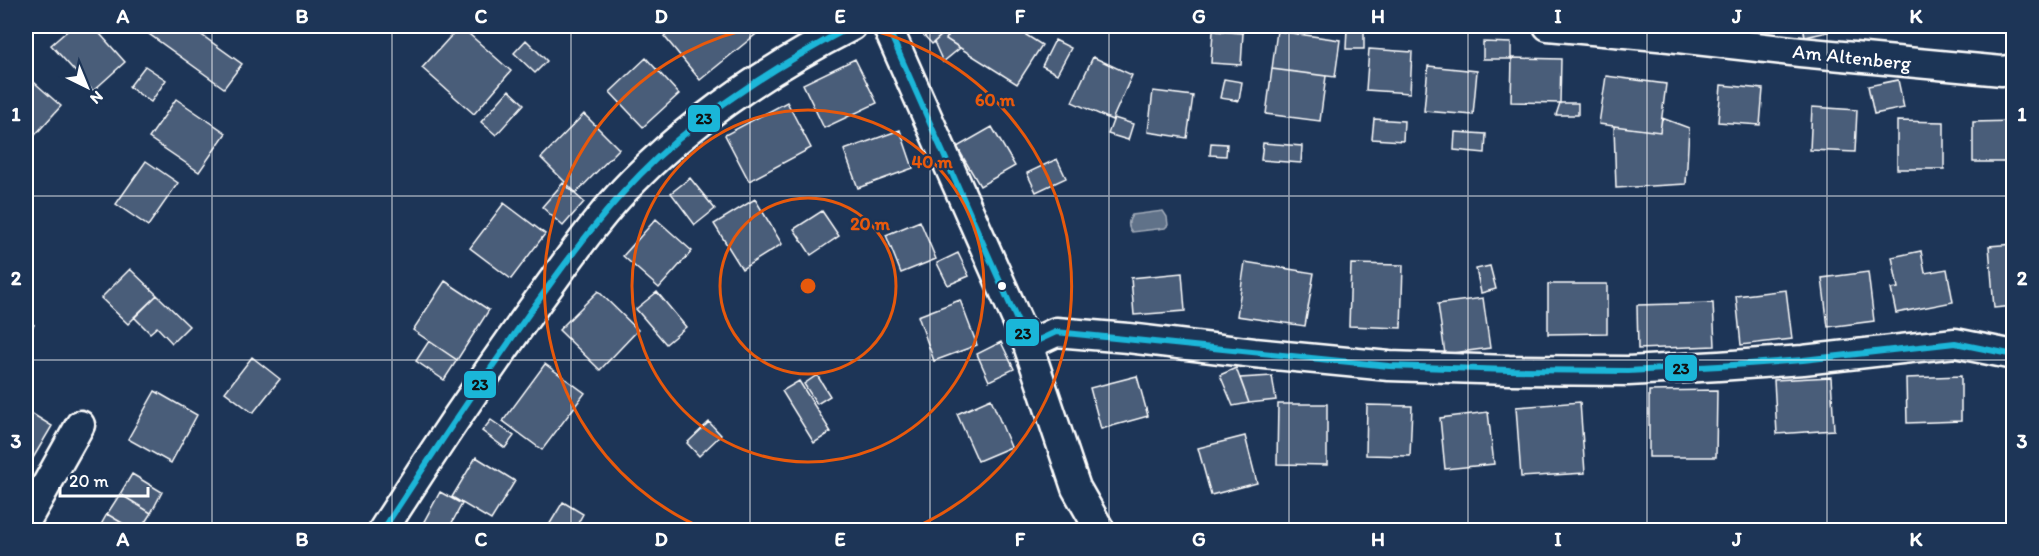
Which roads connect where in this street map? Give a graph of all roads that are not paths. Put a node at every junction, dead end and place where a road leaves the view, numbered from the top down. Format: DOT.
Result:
graph roads {
  1 [pos="852,26"];
  2 [pos="887,26"];
  3 [pos="1548,26"];
  4 [pos="2013,69"];
  5 [pos="1028,345"];
  6 [pos="2013,355"];
  7 [pos="80,425"];
  8 [pos="26,521"];
  9 [pos="382,531"];
  10 [pos="1100,531"];
  1 -- 9 [label="street"];
  2 -- 5 [label="street"];
  3 -- 4 [label="street, Am Altenberg"];
  5 -- 6 [label="street"];
  5 -- 10 [label="street"];
  7 -- 8 [label="street"];
}
